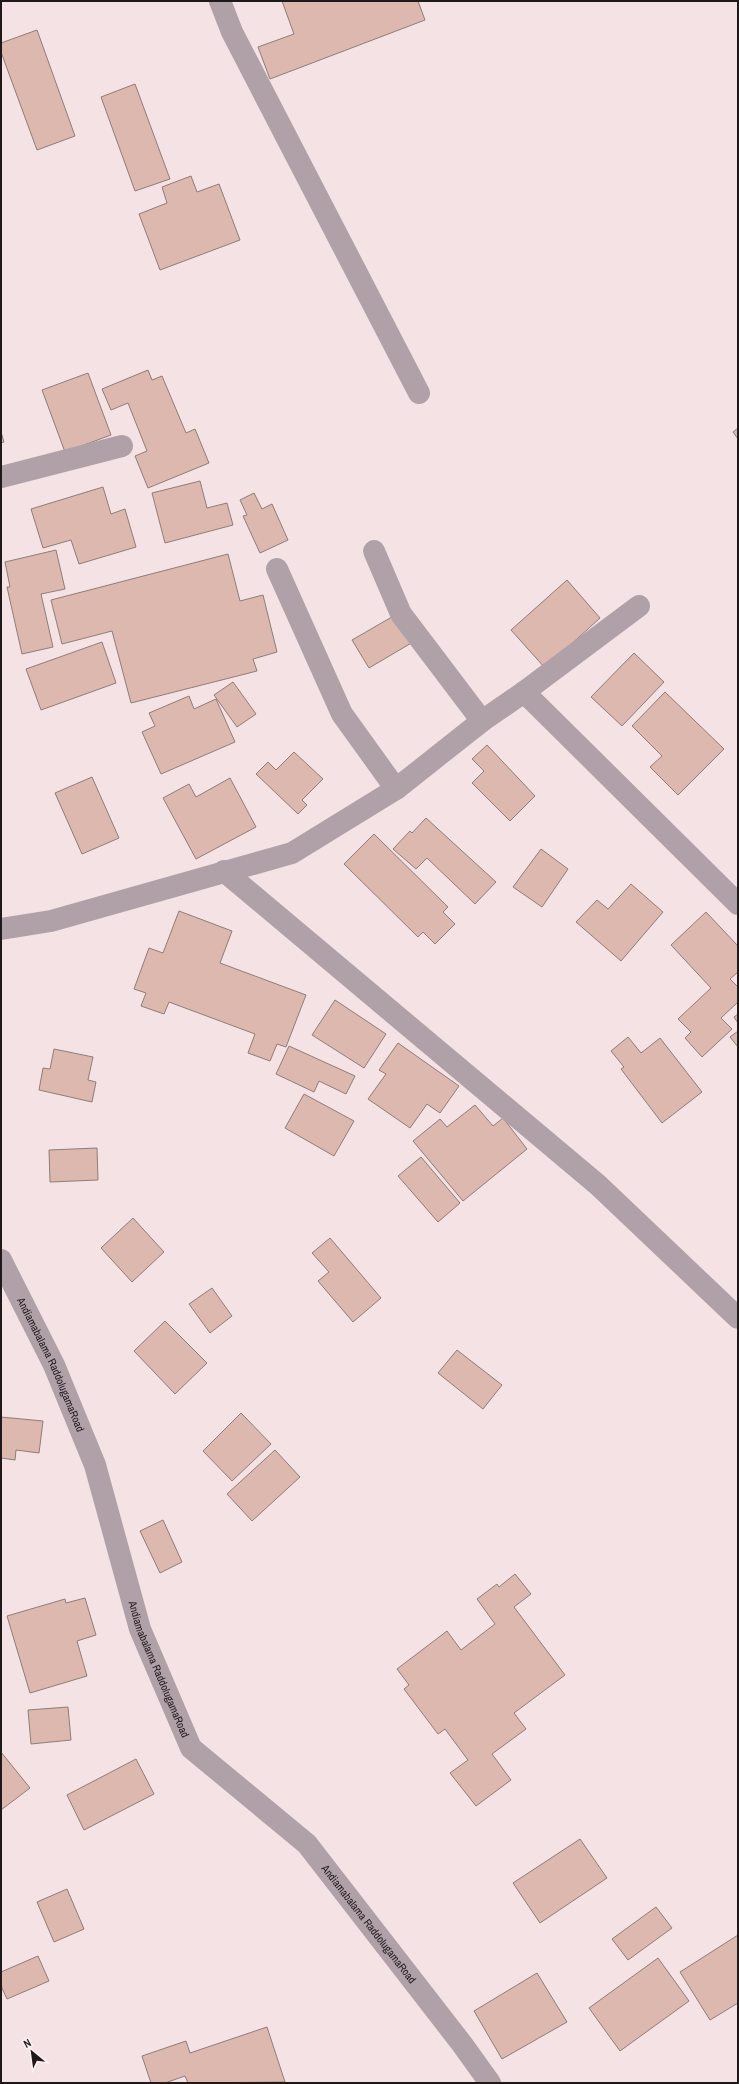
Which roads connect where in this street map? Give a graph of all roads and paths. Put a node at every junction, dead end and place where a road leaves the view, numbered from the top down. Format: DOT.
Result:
graph roads {
  1 [pos="220,1"];
  2 [pos="419,393"];
  3 [pos="122,446"];
  4 [pos="1,477"];
  5 [pos="374,551"];
  6 [pos="277,569"];
  7 [pos="639,606"];
  8 [pos="524,692"];
  9 [pos="482,721"];
  10 [pos="396,789"];
  11 [pos="224,871"];
  12 [pos="738,904"];
  13 [pos="1,929"];
  14 [pos="1,1260"];
  15 [pos="738,1318"];
  16 [pos="490,2083"];
  1 -- 2 [label="street"];
  3 -- 4 [label="street"];
  5 -- 9 [label="street"];
  6 -- 10 [label="street"];
  7 -- 8 [label="street"];
  8 -- 9 [label="street"];
  8 -- 12 [label="street"];
  9 -- 10 [label="street"];
  10 -- 11 [label="street"];
  11 -- 13 [label="street"];
  11 -- 15 [label="street"];
  14 -- 16 [label="street, Andiamabalama RaddolugamaRoad"];
}
